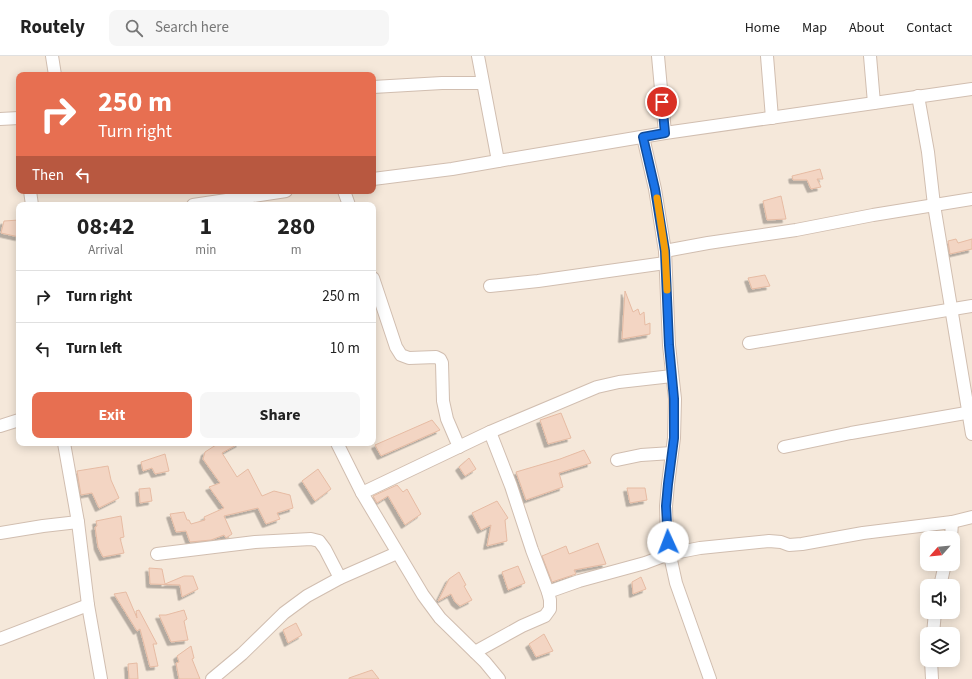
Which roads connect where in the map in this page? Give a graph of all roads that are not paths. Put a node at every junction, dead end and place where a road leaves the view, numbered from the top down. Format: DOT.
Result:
graph roads {
  1 [pos="52,56"];
  2 [pos="478,56"];
  3 [pos="658,56"];
  4 [pos="768,56"];
  5 [pos="870,56"];
  6 [pos="55,72"];
  7 [pos="482,83"];
  8 [pos="376,87"];
  9 [pos="972,89"];
  10 [pos="918,96"];
  11 [pos="874,103"];
  12 [pos="16,118"];
  13 [pos="772,118"];
  14 [pos="0,119"];
  15 [pos="665,133"];
  16 [pos="643,137"];
  17 [pos="498,161"];
  18 [pos="376,179"];
  19 [pos="275,194"];
  20 [pos="972,199"];
  21 [pos="248,201"];
  22 [pos="234,202"];
  23 [pos="934,205"];
  24 [pos="665,257"];
  25 [pos="490,286"];
  26 [pos="376,287"];
  27 [pos="972,306"];
  28 [pos="952,310"];
  29 [pos="749,344"];
  30 [pos="672,376"];
  31 [pos="971,412"];
  32 [pos="16,421"];
  33 [pos="0,426"];
  34 [pos="490,432"];
  35 [pos="972,434"];
  36 [pos="65,446"];
  37 [pos="338,446"];
  38 [pos="458,447"];
  39 [pos="784,447"];
  40 [pos="672,453"];
  41 [pos="617,460"];
  42 [pos="362,493"];
  43 [pos="972,517"];
  44 [pos="78,522"];
  45 [pos="952,522"];
  46 [pos="951,531"];
  47 [pos="0,533"];
  48 [pos="397,553"];
  49 [pos="157,554"];
  50 [pos="669,554"];
  51 [pos="340,578"];
  52 [pos="548,592"];
  53 [pos="88,605"];
  54 [pos="0,639"];
  55 [pos="475,652"];
  56 [pos="931,667"];
  57 [pos="101,679"];
  58 [pos="212,679"];
  59 [pos="499,679"];
  60 [pos="710,679"];
  61 [pos="932,679"];
  1 -- 6 [label="street"];
  2 -- 7 [label="street"];
  3 -- 15 [label="street"];
  4 -- 13 [label="street"];
  5 -- 11 [label="street"];
  7 -- 8 [label="street"];
  7 -- 17 [label="street"];
  9 -- 10 [label="street"];
  10 -- 11 [label="street"];
  10 -- 23 [label="street"];
  11 -- 13 [label="street"];
  12 -- 14 [label="street"];
  13 -- 15 [label="street"];
  15 -- 16 [label="street"];
  16 -- 17 [label="street"];
  16 -- 24 [label="street"];
  17 -- 18 [label="street"];
  19 -- 21 [label="street"];
  20 -- 23 [label="street"];
  21 -- 22 [label="street"];
  23 -- 24 [label="street"];
  23 -- 28 [label="street"];
  24 -- 25 [label="street"];
  24 -- 30 [label="street"];
  26 -- 38 [label="street"];
  27 -- 28 [label="street"];
  28 -- 29 [label="street"];
  28 -- 31 [label="street"];
  30 -- 34 [label="street"];
  30 -- 40 [label="street"];
  31 -- 35 [label="street"];
  31 -- 39 [label="street"];
  32 -- 33 [label="street"];
  34 -- 38 [label="street"];
  34 -- 52 [label="street"];
  36 -- 44 [label="street"];
  37 -- 42 [label="street"];
  38 -- 42 [label="street"];
  40 -- 41 [label="street"];
  40 -- 50 [label="street"];
  42 -- 48 [label="street"];
  43 -- 45 [label="street"];
  44 -- 47 [label="street"];
  44 -- 53 [label="street"];
  45 -- 46 [label="street"];
  45 -- 50 [label="street"];
  48 -- 51 [label="street"];
  48 -- 55 [label="street"];
  49 -- 51 [label="street"];
  50 -- 52 [label="street"];
  50 -- 60 [label="street"];
  51 -- 58 [label="street"];
  52 -- 55 [label="street"];
  53 -- 54 [label="street"];
  53 -- 57 [label="street"];
  55 -- 59 [label="street"];
  56 -- 61 [label="street"];
}
